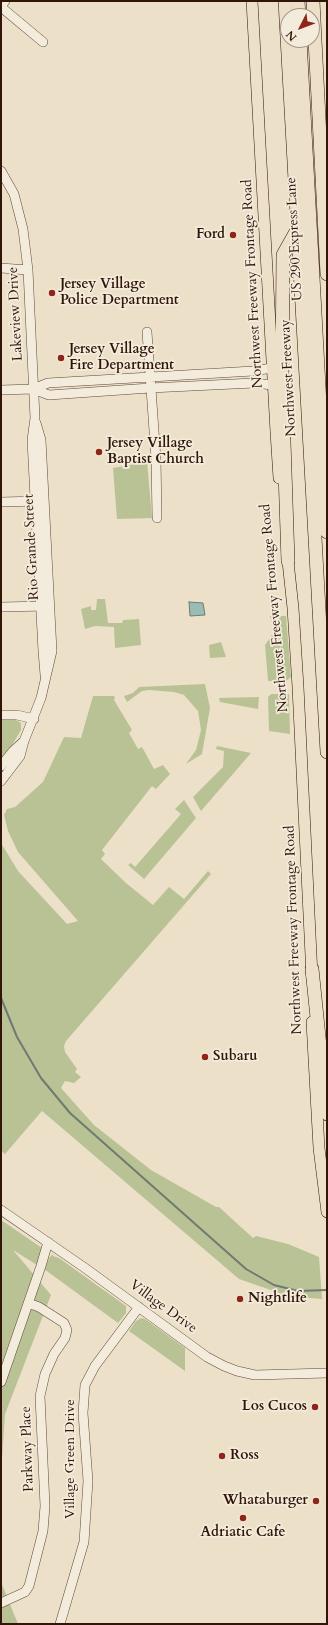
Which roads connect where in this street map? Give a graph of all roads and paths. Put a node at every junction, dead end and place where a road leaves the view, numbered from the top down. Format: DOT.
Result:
graph roads {
  1 [pos="5,1"];
  2 [pos="252,1"];
  3 [pos="285,1"];
  4 [pos="313,1"];
  5 [pos="1,7"];
  6 [pos="43,42"];
  7 [pos="300,48"];
  8 [pos="1,171"];
  9 [pos="298,230"];
  10 [pos="1,268"];
  11 [pos="28,270"];
  12 [pos="327,274"];
  13 [pos="147,332"];
  14 [pos="272,368"];
  15 [pos="149,378"];
  16 [pos="273,385"];
  17 [pos="150,388"];
  18 [pos="34,389"];
  19 [pos="1,390"];
  20 [pos="39,501"];
  21 [pos="1,502"];
  22 [pos="157,518"];
  23 [pos="327,532"];
  24 [pos="288,562"];
  25 [pos="45,606"];
  26 [pos="1,607"];
  27 [pos="1,715"];
  28 [pos="34,719"];
  29 [pos="24,741"];
  30 [pos="327,752"];
  31 [pos="1,766"];
  32 [pos="1,781"];
  33 [pos="312,969"];
  34 [pos="327,1114"];
  35 [pos="1,1210"];
  36 [pos="327,1212"];
  37 [pos="48,1242"];
  38 [pos="28,1303"];
  39 [pos="139,1306"];
  40 [pos="327,1372"];
  41 [pos="1,1382"];
  42 [pos="1,1603"];
  43 [pos="60,1624"];
  1 -- 5 [label="street"];
  2 -- 14 [label="main road, Northwest Freeway Frontage Road"];
  3 -- 9 [label="highway, Northwest Freeway"];
  4 -- 12 [label="highway"];
  5 -- 6 [label="street"];
  7 -- 23 [label="highway, US 290 Express Lane"];
  8 -- 11 [label="street, Lakeview Drive"];
  9 -- 24 [label="highway"];
  9 -- 30 [label="highway, Northwest Freeway"];
  10 -- 11 [label="street"];
  11 -- 18 [label="street, Lakeview Drive"];
  13 -- 15 [label="street"];
  14 -- 15 [label="street"];
  14 -- 16 [label="main road, Northwest Freeway Frontage Road"];
  15 -- 17 [label="street"];
  15 -- 18 [label="street"];
  16 -- 17 [label="street"];
  16 -- 24 [label="main road, Northwest Freeway Frontage Road"];
  17 -- 18 [label="street"];
  17 -- 22 [label="street"];
  18 -- 19 [label="street"];
  18 -- 20 [label="street, Rio Grande Street"];
  20 -- 21 [label="street"];
  20 -- 25 [label="street, Rio Grande Street"];
  24 -- 33 [label="main road, Northwest Freeway Frontage Road"];
  25 -- 26 [label="street"];
  25 -- 28 [label="street, Rio Grande Street"];
  27 -- 28 [label="street"];
  28 -- 29 [label="street, Rio Grande Street"];
  29 -- 31 [label="street, Rio Grande Street"];
  29 -- 32 [label="street, Rio Grande Street"];
  33 -- 34 [label="highway"];
  33 -- 36 [label="main road, Northwest Freeway Frontage Road"];
  35 -- 37 [label="street, Village Drive"];
  37 -- 38 [label="street"];
  37 -- 39 [label="street, Village Drive"];
  38 -- 41 [label="street"];
  38 -- 42 [label="street, Parkway Place"];
  39 -- 40 [label="street, Village Drive"];
  39 -- 43 [label="street, Village Green Drive"];
}
